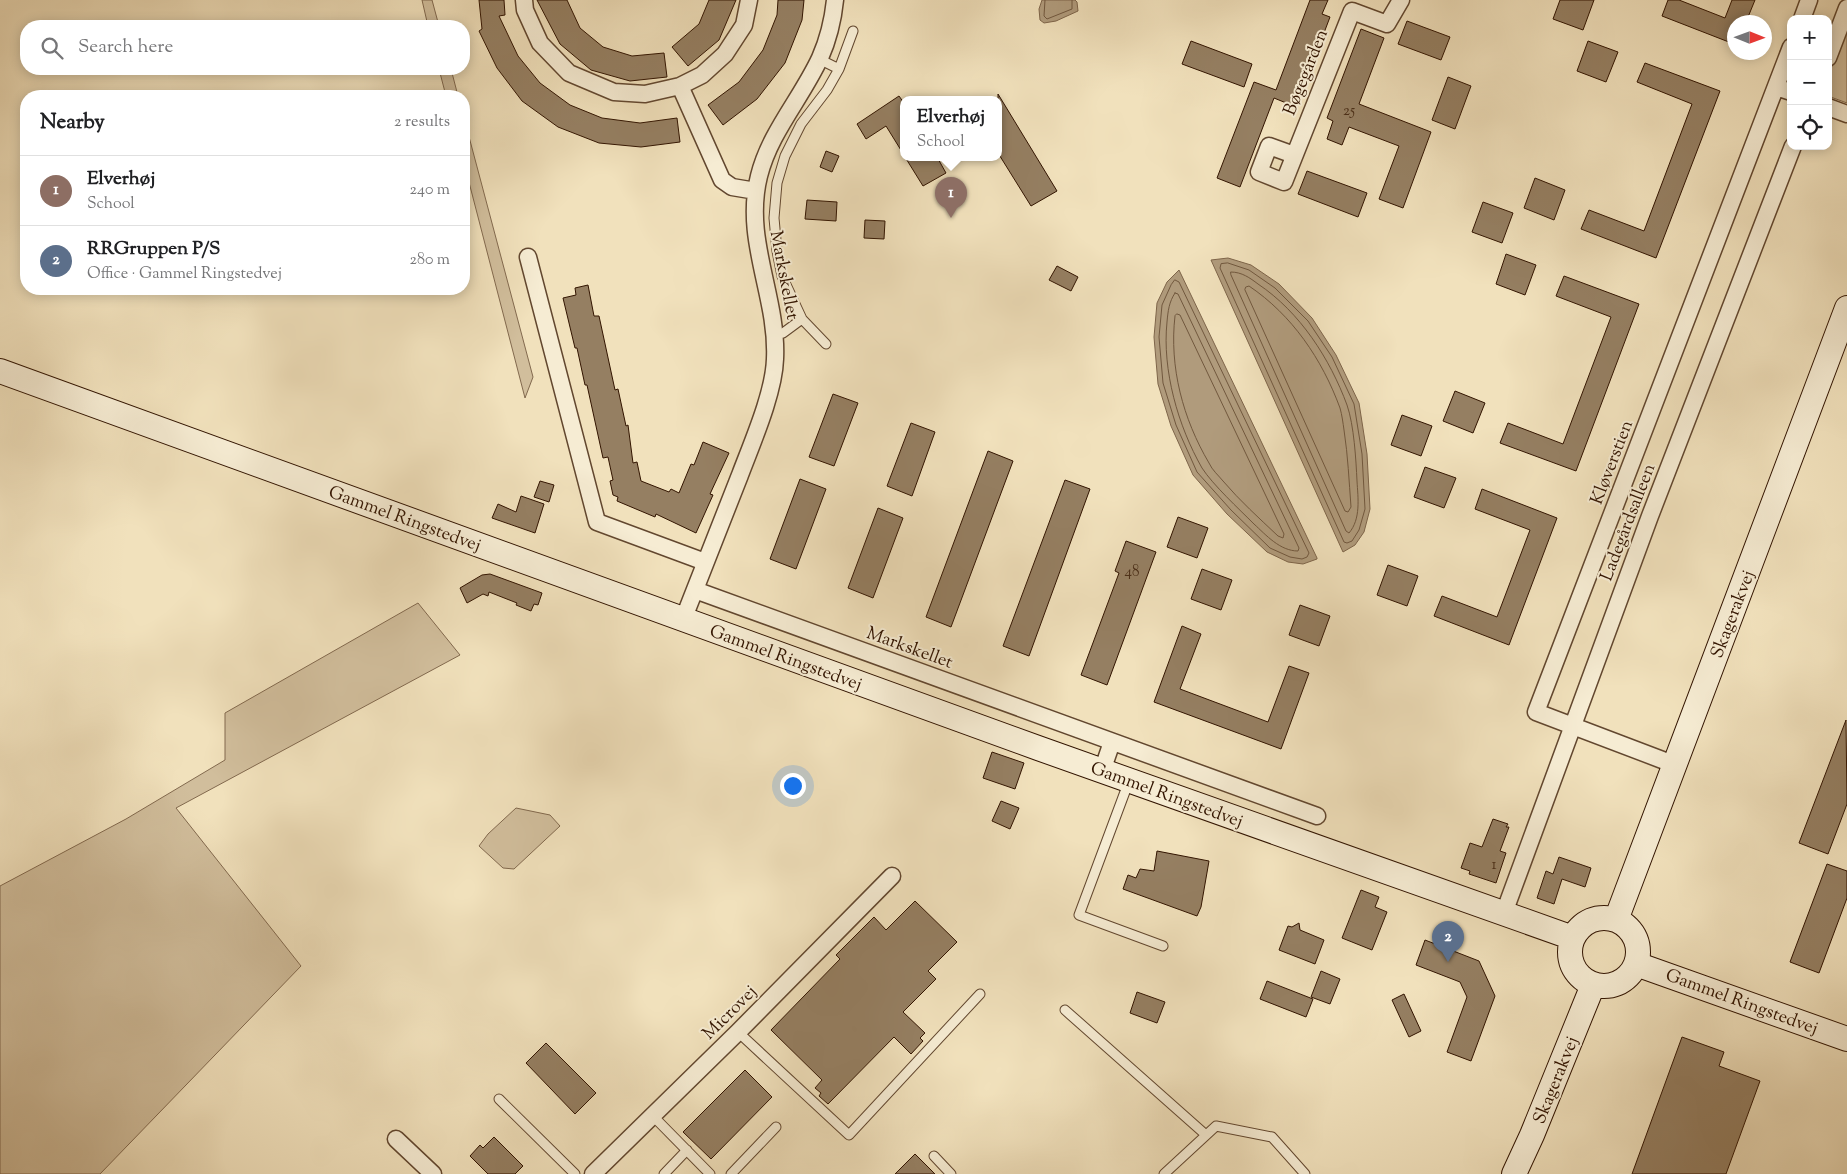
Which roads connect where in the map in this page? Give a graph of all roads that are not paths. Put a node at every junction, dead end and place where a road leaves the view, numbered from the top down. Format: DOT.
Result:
graph roads {
  1 [pos="524,0"];
  2 [pos="750,0"];
  3 [pos="835,0"];
  4 [pos="1401,0"];
  5 [pos="1809,0"];
  6 [pos="1847,8"];
  7 [pos="1803,15"];
  8 [pos="853,31"];
  9 [pos="1832,47"];
  10 [pos="820,59"];
  11 [pos="1789,60"];
  12 [pos="839,69"];
  13 [pos="680,86"];
  14 [pos="1783,89"];
  15 [pos="1832,108"];
  16 [pos="1847,114"];
  17 [pos="1791,150"];
  18 [pos="1294,155"];
  19 [pos="756,191"];
  20 [pos="528,257"];
  21 [pos="1847,308"];
  22 [pos="802,319"];
  23 [pos="776,334"];
  24 [pos="826,344"];
  25 [pos="0,371"];
  26 [pos="705,562"];
  27 [pos="695,590"];
  28 [pos="683,620"];
  29 [pos="1573,726"];
  30 [pos="1112,742"];
  31 [pos="1674,766"];
  32 [pos="1102,771"];
  33 [pos="1129,781"];
  34 [pos="1317,816"];
  35 [pos="892,876"];
  36 [pos="1504,913"];
  37 [pos="1616,920"];
  38 [pos="1573,938"];
  39 [pos="1163,946"];
  40 [pos="1636,964"];
  41 [pos="1593,984"];
  42 [pos="980,994"];
  43 [pos="1065,1010"];
  44 [pos="738,1032"];
  45 [pos="1847,1039"];
  46 [pos="499,1099"];
  47 [pos="652,1116"];
  48 [pos="776,1127"];
  49 [pos="1206,1135"];
  50 [pos="396,1138"];
  51 [pos="687,1150"];
  52 [pos="934,1156"];
  53 [pos="433,1174"];
  54 [pos="575,1174"];
  55 [pos="593,1174"];
  56 [pos="664,1174"];
  57 [pos="710,1174"];
  58 [pos="731,1174"];
  59 [pos="951,1174"];
  60 [pos="1164,1174"];
  61 [pos="1305,1174"];
  62 [pos="1514,1174"];
  1 -- 13 [label="street"];
  2 -- 13 [label="street"];
  3 -- 10 [label="street, Markskellet"];
  4 -- 18 [label="street, Bøgegården"];
  5 -- 7 [label="street"];
  6 -- 9 [label="street"];
  8 -- 12 [label="lane"];
  10 -- 12 [label="lane"];
  10 -- 19 [label="street, Markskellet"];
  11 -- 14 [label="street, Kløverstien"];
  12 -- 22 [label="lane"];
  13 -- 19 [label="street"];
  14 -- 29 [label="street, Kløverstien"];
  15 -- 16 [label="street"];
  17 -- 29 [label="street, Ladegårdsalleen"];
  19 -- 23 [label="street, Markskellet"];
  20 -- 26 [label="street"];
  21 -- 31 [label="street, Skagerakvej"];
  22 -- 23 [label="lane"];
  22 -- 24 [label="lane"];
  23 -- 26 [label="street, Markskellet"];
  25 -- 28 [label="street, Gammel Ringstedvej"];
  26 -- 27 [label="street, Markskellet"];
  27 -- 28 [label="street, Markskellet"];
  27 -- 30 [label="street, Markskellet"];
  28 -- 32 [label="street, Gammel Ringstedvej"];
  29 -- 31 [label="street, Kløverstien"];
  29 -- 36 [label="street, Ladegårdsalleen"];
  30 -- 32 [label="street"];
  30 -- 34 [label="street, Markskellet"];
  31 -- 37 [label="street, Skagerakvej"];
  32 -- 33 [label="street, Gammel Ringstedvej"];
  33 -- 36 [label="street, Gammel Ringstedvej"];
  33 -- 39 [label="lane"];
  35 -- 44 [label="street, Microvej"];
  36 -- 38 [label="street, Gammel Ringstedvej"];
  37 -- 38 [label="street"];
  37 -- 40 [label="street"];
  38 -- 41 [label="street"];
  40 -- 41 [label="street"];
  40 -- 45 [label="street, Gammel Ringstedvej"];
  41 -- 62 [label="street, Skagerakvej"];
  42 -- 44 [label="lane"];
  43 -- 49 [label="lane"];
  44 -- 47 [label="street, Microvej"];
  46 -- 54 [label="lane"];
  47 -- 51 [label="lane"];
  47 -- 55 [label="street, Microvej"];
  48 -- 58 [label="lane"];
  49 -- 60 [label="lane"];
  49 -- 61 [label="lane"];
  50 -- 53 [label="street"];
  51 -- 56 [label="lane"];
  51 -- 57 [label="lane"];
  52 -- 59 [label="lane"];
}
